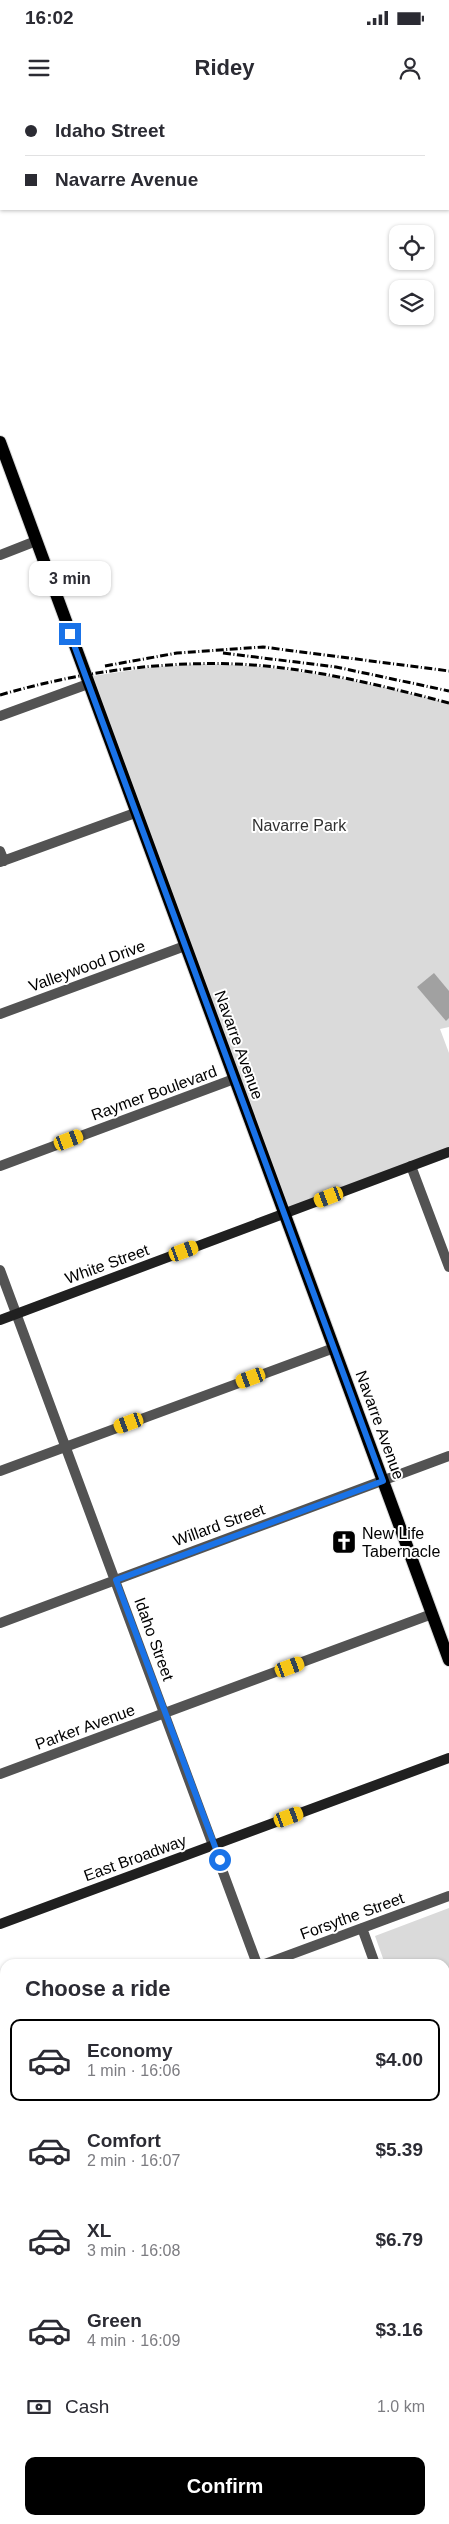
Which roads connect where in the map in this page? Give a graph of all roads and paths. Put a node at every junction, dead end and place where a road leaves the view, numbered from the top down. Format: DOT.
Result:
graph roads {
  1 [pos="0,442"];
  2 [pos="36,541"];
  3 [pos="0,555"];
  4 [pos="88,684"];
  5 [pos="0,716"];
  6 [pos="135,812"];
  7 [pos="0,851"];
  8 [pos="2,862"];
  9 [pos="185,946"];
  10 [pos="0,1014"];
  11 [pos="234,1079"];
  12 [pos="449,1152"];
  13 [pos="0,1166"];
  14 [pos="411,1166"];
  15 [pos="284,1214"];
  16 [pos="449,1267"];
  17 [pos="0,1270"];
  18 [pos="16,1314"];
  19 [pos="0,1320"];
  20 [pos="334,1348"];
  21 [pos="65,1446"];
  22 [pos="449,1456"];
  23 [pos="0,1471"];
  24 [pos="383,1481"];
  25 [pos="116,1580"];
  26 [pos="432,1614"];
  27 [pos="0,1623"];
  28 [pos="449,1660"];
  29 [pos="166,1714"];
  30 [pos="449,1758"];
  31 [pos="0,1774"];
  32 [pos="214,1845"];
  33 [pos="449,1896"];
  34 [pos="0,1924"];
  35 [pos="362,1928"];
  36 [pos="255,1959"];
  37 [pos="278,1959"];
  38 [pos="373,1959"];
  1 -- 2 [label="main road, Navarre Avenue"];
  2 -- 3 [label="street"];
  2 -- 4 [label="main road, Navarre Avenue"];
  4 -- 5 [label="street"];
  4 -- 6 [label="main road, Navarre Avenue"];
  6 -- 8 [label="street"];
  6 -- 9 [label="main road, Navarre Avenue"];
  7 -- 8 [label="street"];
  9 -- 10 [label="street, Valleywood Drive"];
  9 -- 11 [label="main road, Navarre Avenue"];
  11 -- 13 [label="street, Raymer Boulevard"];
  11 -- 15 [label="main road, Navarre Avenue"];
  12 -- 14 [label="street, White Street"];
  14 -- 15 [label="street, White Street"];
  14 -- 16 [label="street"];
  15 -- 18 [label="street, White Street"];
  15 -- 20 [label="main road, Navarre Avenue"];
  17 -- 18 [label="street, Idaho Street"];
  18 -- 19 [label="street, White Street"];
  18 -- 21 [label="street, Idaho Street"];
  20 -- 21 [label="street"];
  20 -- 24 [label="main road, Navarre Avenue"];
  21 -- 23 [label="street"];
  21 -- 25 [label="street, Idaho Street"];
  22 -- 24 [label="street, Willard Street"];
  24 -- 25 [label="street, Willard Street"];
  24 -- 26 [label="main road, Navarre Avenue"];
  25 -- 27 [label="street, Willard Street"];
  25 -- 29 [label="street, Idaho Street"];
  26 -- 28 [label="main road, Navarre Avenue"];
  26 -- 29 [label="street, Parker Avenue"];
  29 -- 31 [label="street, Parker Avenue"];
  29 -- 32 [label="street, Idaho Street"];
  30 -- 32 [label="street, East Broadway"];
  32 -- 34 [label="street, East Broadway"];
  32 -- 36 [label="street, Idaho Street"];
  33 -- 35 [label="street, Forsythe Street"];
  35 -- 37 [label="street, Forsythe Street"];
  35 -- 38 [label="street"];
}
